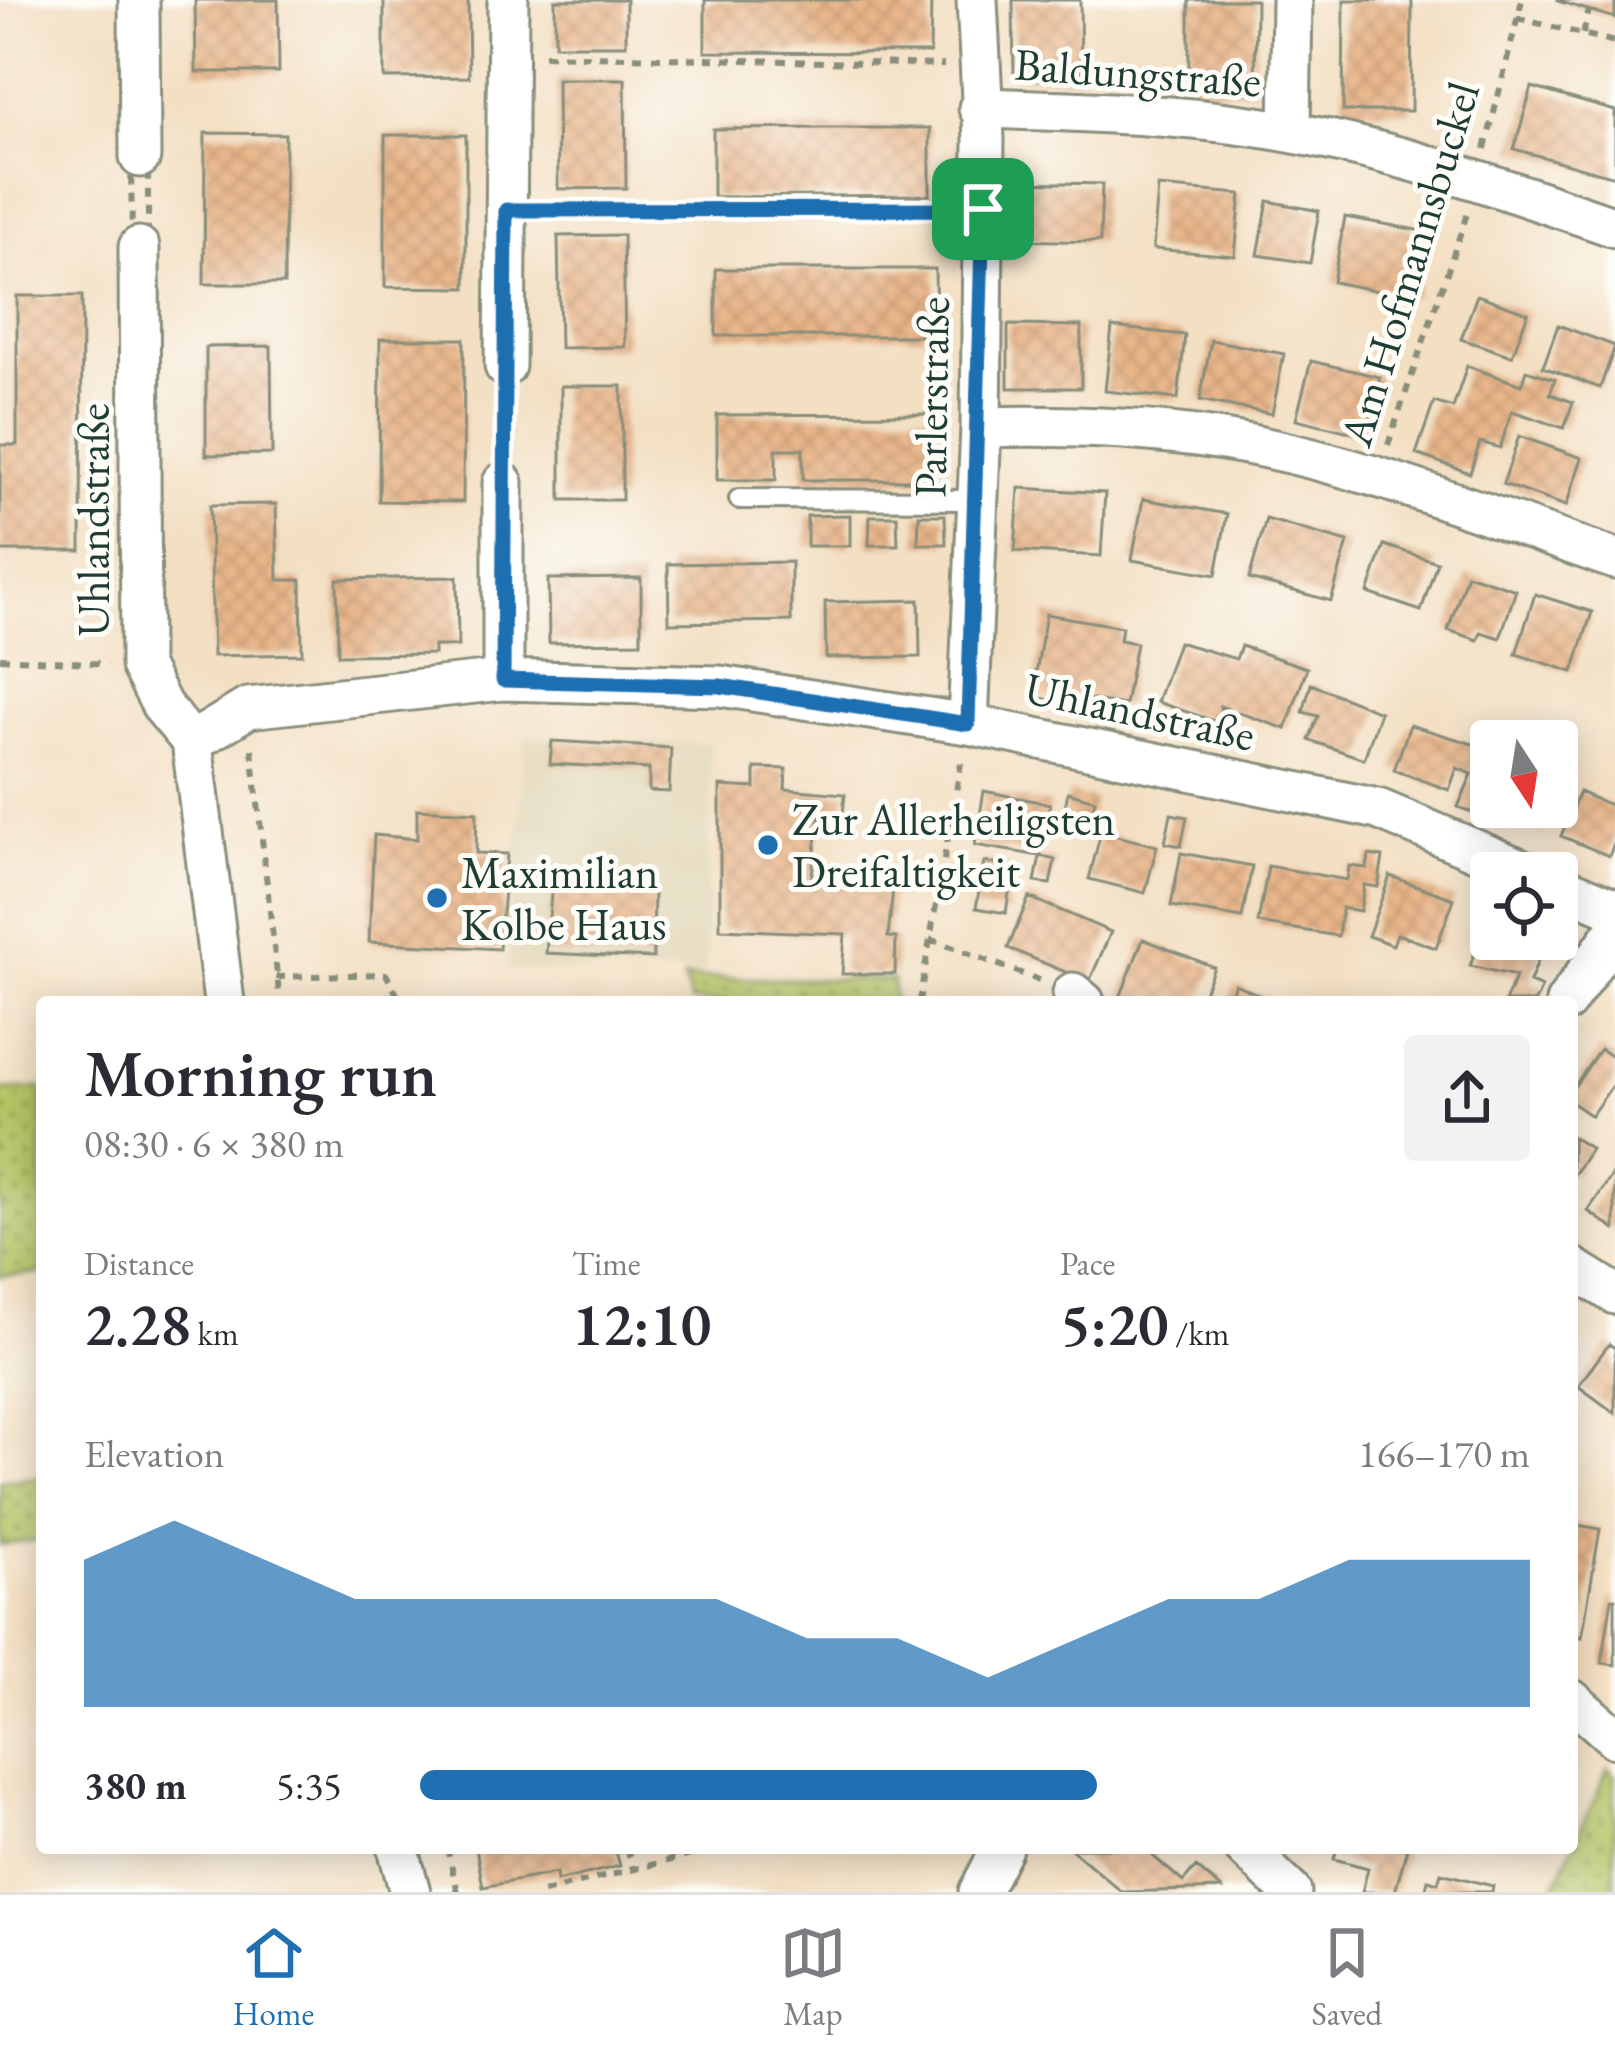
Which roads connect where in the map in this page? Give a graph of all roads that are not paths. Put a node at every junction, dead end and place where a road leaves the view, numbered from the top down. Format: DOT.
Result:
graph roads {
  1 [pos="139,0"];
  2 [pos="508,0"];
  3 [pos="976,0"];
  4 [pos="1292,0"];
  5 [pos="979,108"];
  6 [pos="1290,133"];
  7 [pos="140,157"];
  8 [pos="1615,227"];
  9 [pos="140,247"];
  10 [pos="505,366"];
  11 [pos="981,428"];
  12 [pos="502,484"];
  13 [pos="739,499"];
  14 [pos="977,500"];
  15 [pos="1615,559"];
  16 [pos="503,680"];
  17 [pos="968,724"];
  18 [pos="192,742"];
  19 [pos="1480,852"];
  20 [pos="1578,893"];
  21 [pos="1615,909"];
  22 [pos="1615,932"];
  23 [pos="223,996"];
  24 [pos="1570,996"];
  25 [pos="1578,1271"];
  26 [pos="1615,1294"];
  27 [pos="1578,1705"];
  28 [pos="1615,1738"];
  29 [pos="400,1854"];
  30 [pos="999,1854"];
  31 [pos="1251,1854"];
  32 [pos="410,1892"];
  33 [pos="979,1892"];
  34 [pos="1292,1892"];
  1 -- 7 [label="street"];
  2 -- 10 [label="street"];
  3 -- 5 [label="street, Parlerstraße"];
  4 -- 6 [label="street, Baldungstraße"];
  5 -- 6 [label="street, Baldungstraße"];
  5 -- 11 [label="street, Parlerstraße"];
  6 -- 8 [label="street, Baldungstraße"];
  9 -- 18 [label="street, Uhlandstraße"];
  11 -- 14 [label="street, Parlerstraße"];
  11 -- 15 [label="street"];
  12 -- 16 [label="street"];
  13 -- 14 [label="lane"];
  14 -- 17 [label="street, Parlerstraße"];
  16 -- 17 [label="street, Uhlandstraße"];
  16 -- 18 [label="street, Uhlandstraße"];
  17 -- 19 [label="street, Uhlandstraße"];
  18 -- 23 [label="street"];
  20 -- 21 [label="street"];
  22 -- 24 [label="street"];
  25 -- 26 [label="street"];
  27 -- 28 [label="street"];
  29 -- 32 [label="street"];
  30 -- 33 [label="street"];
  31 -- 34 [label="street"];
}
